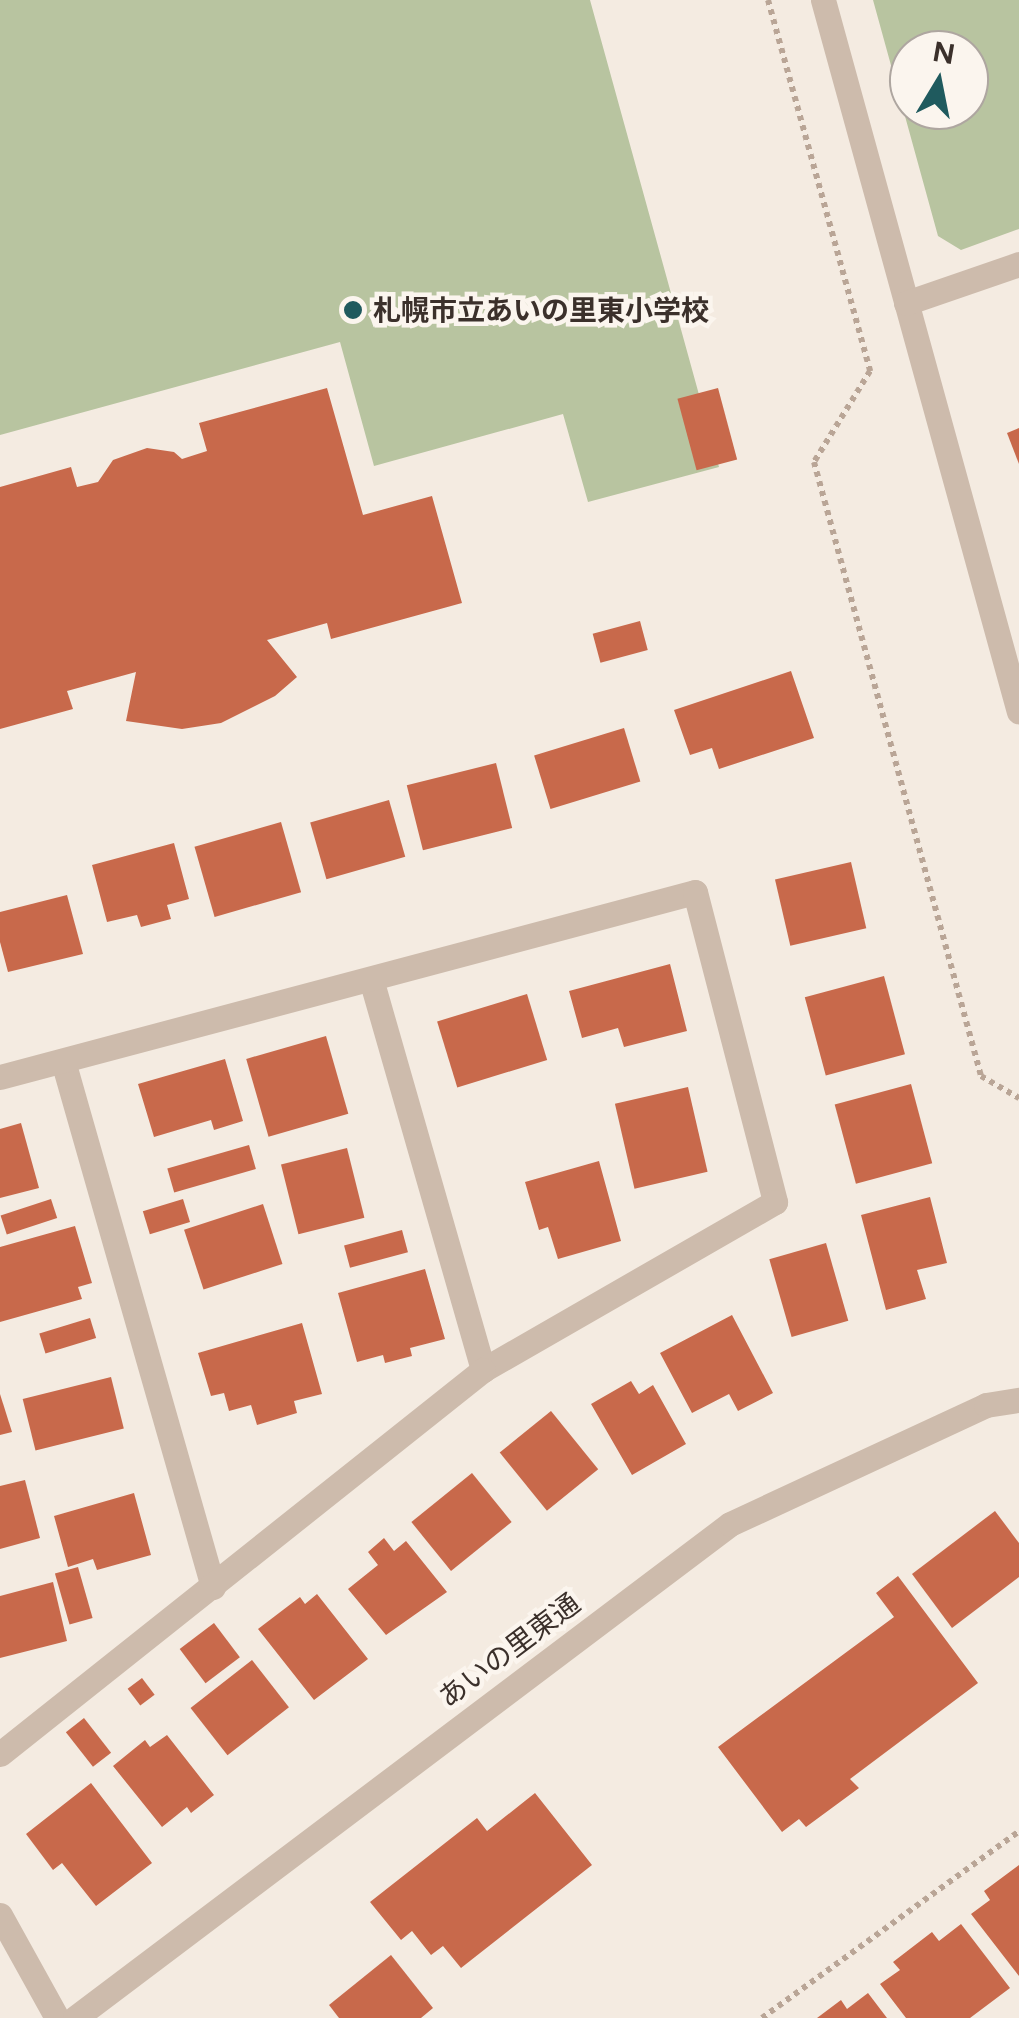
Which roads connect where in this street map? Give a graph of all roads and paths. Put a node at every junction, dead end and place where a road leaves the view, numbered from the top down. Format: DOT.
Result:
graph roads {
  1 [pos="768,0"];
  2 [pos="823,0"];
  3 [pos="1019,264"];
  4 [pos="906,303"];
  5 [pos="1019,712"];
  6 [pos="370,979"];
  7 [pos="63,1060"];
  8 [pos="0,1078"];
  9 [pos="1019,1098"];
  10 [pos="483,1370"];
  11 [pos="1019,1400"];
  12 [pos="213,1587"];
  13 [pos="0,1754"];
  14 [pos="1019,1830"];
  15 [pos="0,1915"];
  16 [pos="56,2018"];
  17 [pos="75,2018"];
  18 [pos="762,2018"];
  1 -- 9 [label="path"];
  2 -- 4 [label="street"];
  3 -- 4 [label="street"];
  4 -- 5 [label="street"];
  6 -- 7 [label="street"];
  6 -- 10 [label="street"];
  6 -- 10 [label="street"];
  7 -- 8 [label="street"];
  7 -- 12 [label="street"];
  10 -- 12 [label="street"];
  11 -- 17 [label="street, あいの里東通"];
  12 -- 13 [label="street"];
  14 -- 18 [label="path"];
  15 -- 16 [label="street"];
}
